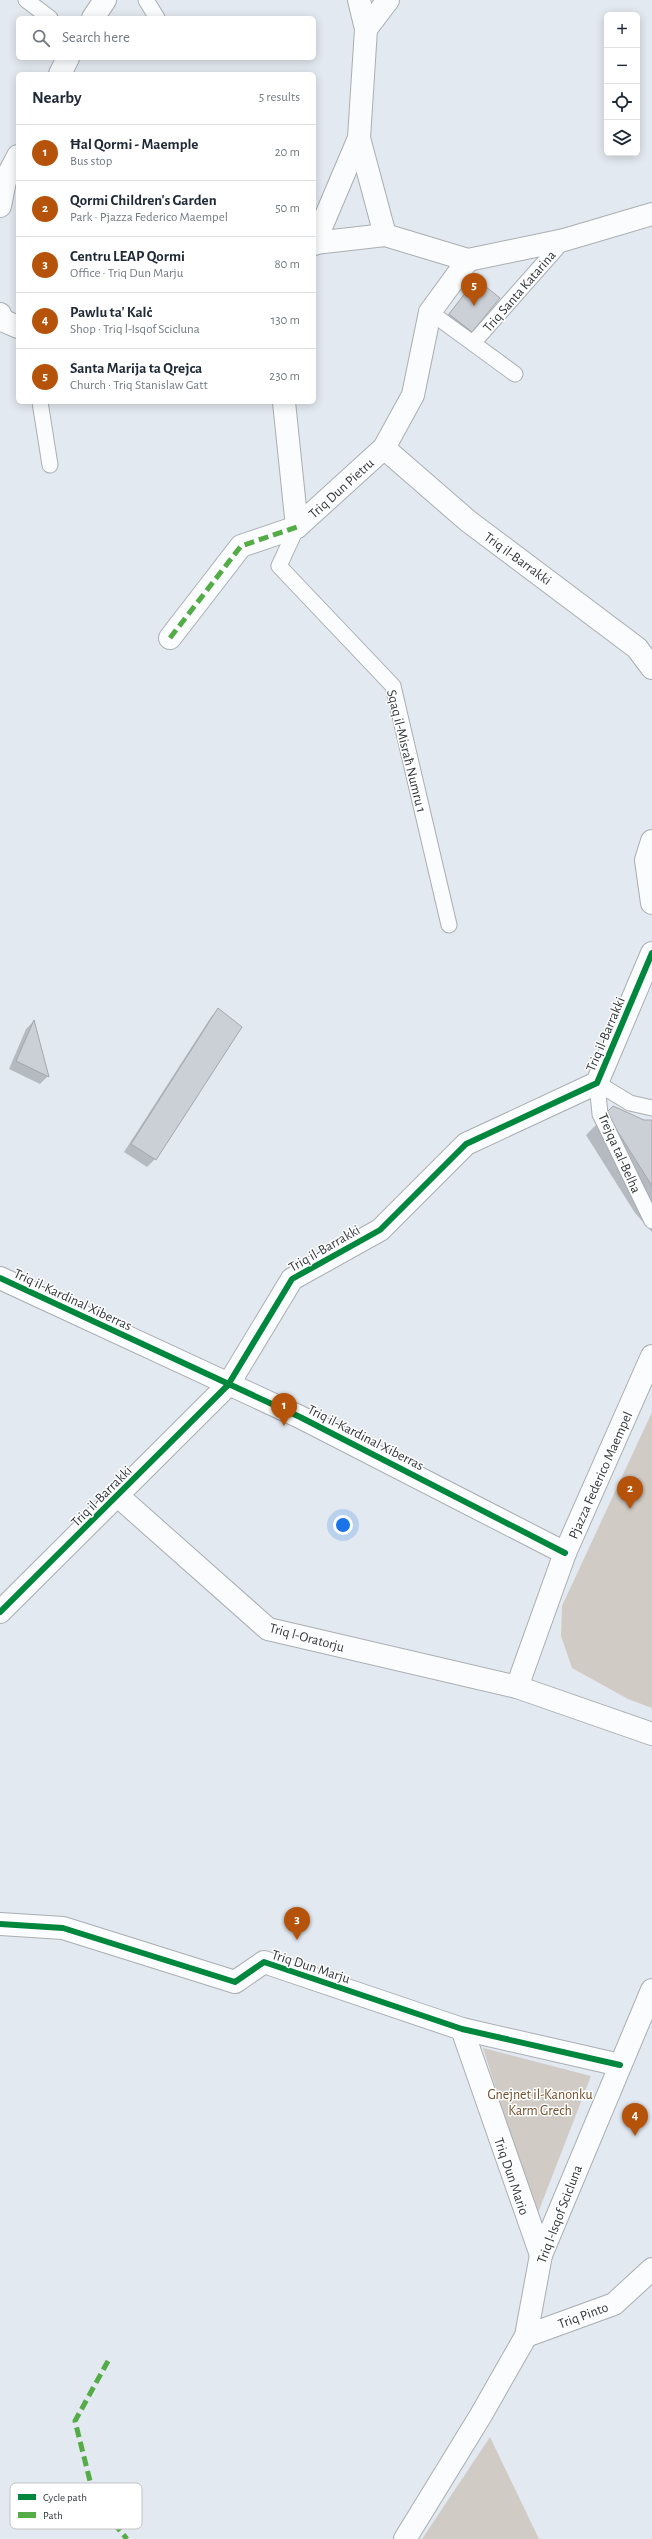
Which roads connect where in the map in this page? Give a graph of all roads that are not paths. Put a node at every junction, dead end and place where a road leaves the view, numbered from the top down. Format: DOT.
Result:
graph roads {
  1 [pos="26,0"];
  2 [pos="105,0"];
  3 [pos="146,0"];
  4 [pos="359,0"];
  5 [pos="388,0"];
  6 [pos="47,16"];
  7 [pos="94,16"];
  8 [pos="156,16"];
  9 [pos="366,28"];
  10 [pos="67,60"];
  11 [pos="61,72"];
  12 [pos="359,138"];
  13 [pos="16,160"];
  14 [pos="0,206"];
  15 [pos="652,214"];
  16 [pos="385,235"];
  17 [pos="316,239"];
  18 [pos="564,240"];
  19 [pos="316,244"];
  20 [pos="468,260"];
  21 [pos="430,312"];
  22 [pos="0,314"];
  23 [pos="16,326"];
  24 [pos="473,343"];
  25 [pos="515,374"];
  26 [pos="40,404"];
  27 [pos="284,404"];
  28 [pos="384,448"];
  29 [pos="50,466"];
  30 [pos="297,527"];
  31 [pos="170,638"];
  32 [pos="652,668"];
  33 [pos="652,841"];
  34 [pos="652,903"];
  35 [pos="449,925"];
  36 [pos="652,952"];
  37 [pos="597,1083"];
  38 [pos="652,1108"];
  39 [pos="652,1221"];
  40 [pos="0,1278"];
  41 [pos="652,1356"];
  42 [pos="228,1385"];
  43 [pos="118,1496"];
  44 [pos="565,1553"];
  45 [pos="3,1604"];
  46 [pos="517,1687"];
  47 [pos="652,1734"];
  48 [pos="0,1924"];
  49 [pos="652,1990"];
  50 [pos="462,2029"];
  51 [pos="620,2065"];
  52 [pos="541,2255"];
  53 [pos="652,2269"];
  54 [pos="526,2336"];
  55 [pos="405,2539"];
  1 -- 6 [label="lane"];
  2 -- 7 [label="street"];
  3 -- 8 [label="lane"];
  4 -- 9 [label="street"];
  5 -- 9 [label="street"];
  9 -- 12 [label="street"];
  10 -- 11 [label="street"];
  12 -- 16 [label="street"];
  12 -- 17 [label="street"];
  13 -- 14 [label="street"];
  15 -- 18 [label="street, Triq Santa Katarina"];
  16 -- 19 [label="street"];
  16 -- 20 [label="street"];
  18 -- 20 [label="street, Triq Santa Katarina"];
  18 -- 24 [label="lane, Triq Santa Katarina"];
  20 -- 21 [label="street"];
  21 -- 24 [label="lane, Triq Santa Katarina"];
  21 -- 28 [label="street, Triq Dun Pietru"];
  22 -- 23 [label="street"];
  24 -- 25 [label="lane, Triq Santa Katarina"];
  26 -- 29 [label="lane"];
  27 -- 30 [label="street"];
  28 -- 30 [label="street, Triq Dun Pietru"];
  28 -- 32 [label="street, Triq il-Barrakki"];
  30 -- 31 [label="street"];
  30 -- 35 [label="lane, Sqaq il-Misraħ Numru 1"];
  33 -- 34 [label="street"];
  36 -- 37 [label="street, Triq il-Barrakki"];
  37 -- 38 [label="lane"];
  37 -- 39 [label="lane, Trejqa tal-Belha"];
  37 -- 42 [label="street, Triq il-Barrakki"];
  40 -- 42 [label="street, Triq il-Kardinal Xiberras"];
  41 -- 44 [label="street, Pjazza Federico Maempel"];
  42 -- 43 [label="street, Triq il-Barrakki"];
  42 -- 44 [label="street, Triq il-Kardinal Xiberras"];
  43 -- 45 [label="street, Triq il-Barrakki"];
  43 -- 46 [label="street, Triq l-Oratorju"];
  44 -- 46 [label="street, Pjazza Federico Maempel"];
  46 -- 47 [label="street"];
  48 -- 50 [label="street, Triq Dun Marju"];
  49 -- 51 [label="street, Triq l-Isqof Scicluna"];
  50 -- 51 [label="street, Triq Dun Marju"];
  50 -- 52 [label="street, Triq Dun Mario"];
  51 -- 52 [label="street, Triq l-Isqof Scicluna"];
  52 -- 54 [label="street, Triq l-Isqof Scicluna"];
  53 -- 54 [label="street, Triq Pinto"];
  54 -- 55 [label="street, Triq l-Isqof Scicluna"];
}
